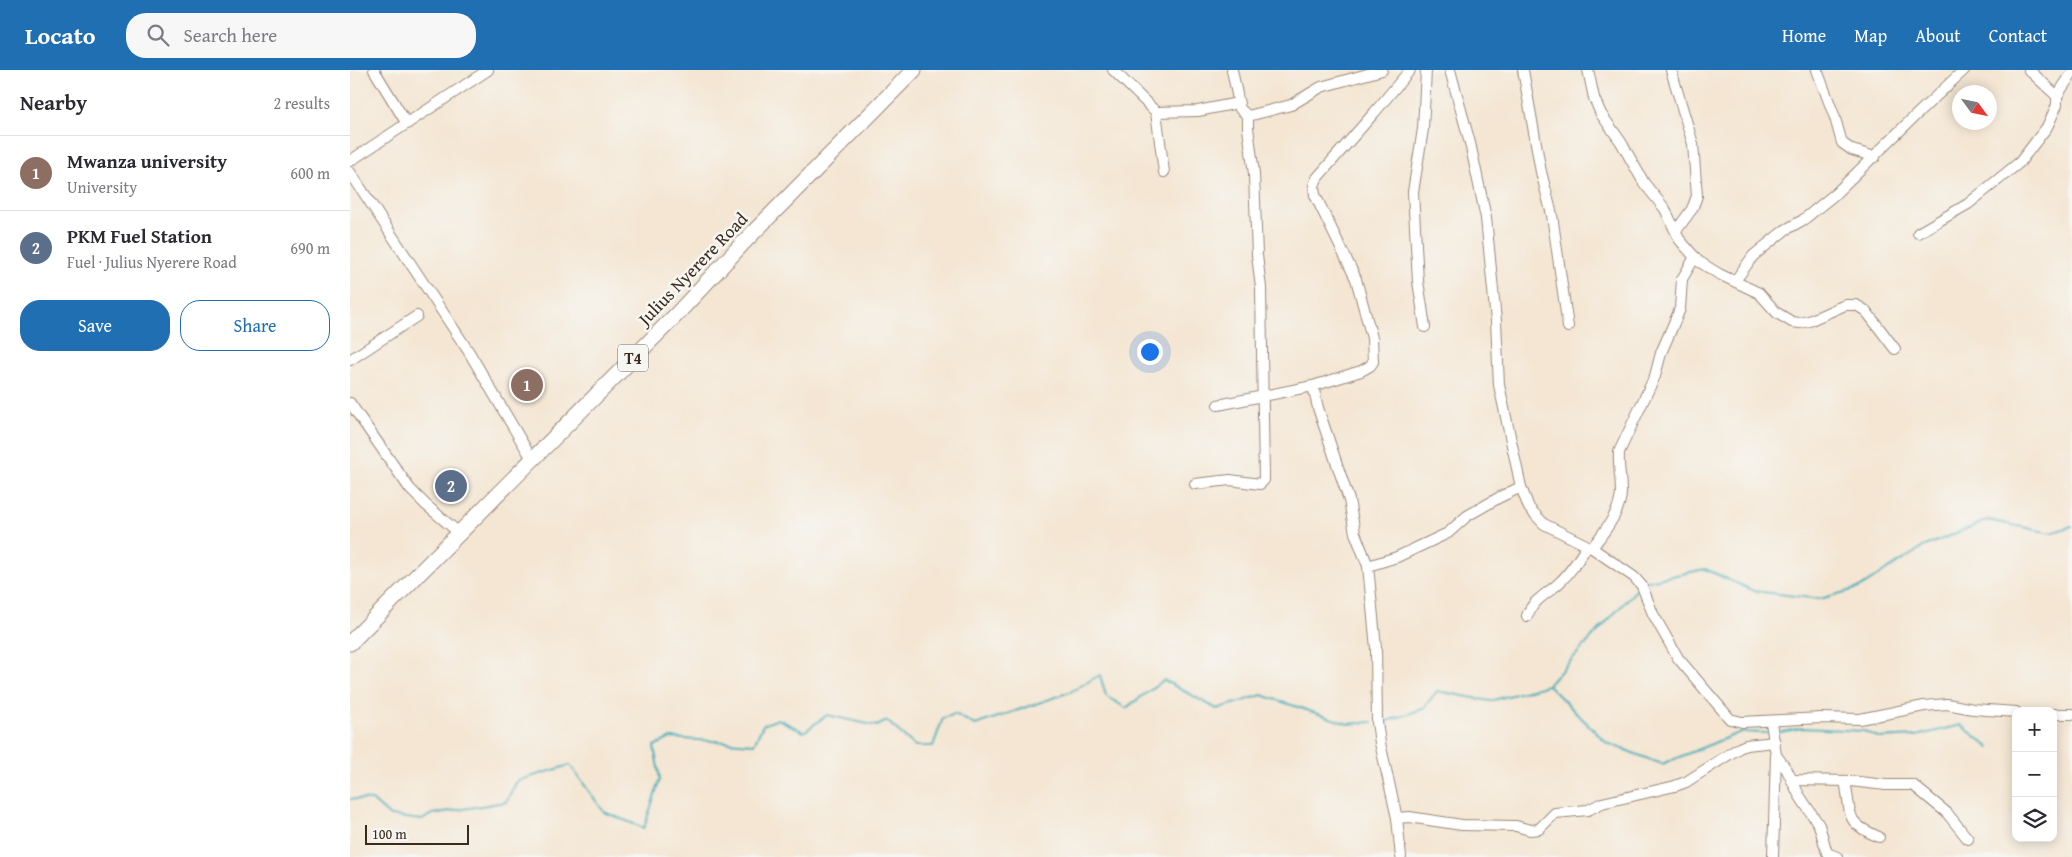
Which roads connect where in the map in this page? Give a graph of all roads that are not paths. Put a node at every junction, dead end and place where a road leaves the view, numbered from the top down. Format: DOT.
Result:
graph roads {
  1 [pos="374,70"];
  2 [pos="488,70"];
  3 [pos="914,70"];
  4 [pos="1112,70"];
  5 [pos="1232,70"];
  6 [pos="1382,70"];
  7 [pos="1410,70"];
  8 [pos="1426,70"];
  9 [pos="1450,70"];
  10 [pos="1523,70"];
  11 [pos="1588,70"];
  12 [pos="1671,70"];
  13 [pos="1817,70"];
  14 [pos="1964,70"];
  15 [pos="2029,70"];
  16 [pos="2072,72"];
  17 [pos="1342,75"];
  18 [pos="2057,96"];
  19 [pos="1238,103"];
  20 [pos="1156,112"];
  21 [pos="1248,116"];
  22 [pos="407,124"];
  23 [pos="1875,157"];
  24 [pos="350,161"];
  25 [pos="350,172"];
  26 [pos="1164,172"];
  27 [pos="1676,231"];
  28 [pos="1918,233"];
  29 [pos="1695,257"];
  30 [pos="1735,281"];
  31 [pos="417,316"];
  32 [pos="1425,327"];
  33 [pos="1568,327"];
  34 [pos="1895,349"];
  35 [pos="350,360"];
  36 [pos="1313,386"];
  37 [pos="1264,396"];
  38 [pos="350,403"];
  39 [pos="1218,405"];
  40 [pos="532,459"];
  41 [pos="1195,484"];
  42 [pos="1521,487"];
  43 [pos="458,532"];
  44 [pos="1589,547"];
  45 [pos="1368,566"];
  46 [pos="1527,616"];
  47 [pos="350,643"];
  48 [pos="2012,712"];
  49 [pos="2057,714"];
  50 [pos="2072,714"];
  51 [pos="1771,722"];
  52 [pos="1775,742"];
  53 [pos="1776,755"];
  54 [pos="1792,780"];
  55 [pos="1845,781"];
  56 [pos="1396,818"];
  57 [pos="1879,837"];
  58 [pos="1968,839"];
  59 [pos="1402,855"];
  60 [pos="1773,857"];
  61 [pos="1837,857"];
  1 -- 22 [label="street"];
  2 -- 22 [label="street"];
  3 -- 40 [label="highway, Julius Nyerere Road / T4"];
  4 -- 20 [label="street"];
  5 -- 19 [label="street"];
  6 -- 17 [label="street"];
  7 -- 36 [label="street"];
  8 -- 32 [label="street"];
  9 -- 42 [label="street"];
  10 -- 33 [label="street"];
  11 -- 27 [label="street"];
  12 -- 27 [label="street"];
  13 -- 23 [label="street"];
  14 -- 23 [label="street"];
  15 -- 18 [label="street"];
  16 -- 18 [label="street"];
  17 -- 21 [label="street"];
  18 -- 28 [label="street"];
  19 -- 20 [label="street"];
  19 -- 21 [label="street"];
  20 -- 26 [label="street"];
  21 -- 37 [label="street"];
  22 -- 24 [label="street"];
  23 -- 30 [label="street"];
  25 -- 40 [label="street"];
  27 -- 29 [label="street"];
  29 -- 30 [label="street"];
  29 -- 44 [label="street"];
  30 -- 34 [label="street"];
  31 -- 35 [label="street"];
  36 -- 37 [label="street"];
  36 -- 45 [label="street"];
  37 -- 39 [label="street"];
  37 -- 41 [label="street"];
  38 -- 43 [label="street"];
  40 -- 43 [label="highway, Julius Nyerere Road / T4"];
  42 -- 44 [label="street"];
  42 -- 45 [label="street"];
  43 -- 47 [label="highway, Julius Nyerere Road / T4"];
  44 -- 46 [label="street"];
  44 -- 51 [label="street"];
  45 -- 56 [label="street"];
  48 -- 51 [label="street"];
  49 -- 50 [label="street"];
  51 -- 52 [label="street"];
  52 -- 53 [label="street"];
  52 -- 56 [label="street"];
  53 -- 54 [label="street"];
  53 -- 60 [label="street"];
  54 -- 55 [label="street"];
  54 -- 61 [label="street"];
  55 -- 57 [label="street"];
  55 -- 58 [label="street"];
  56 -- 59 [label="street"];
}
